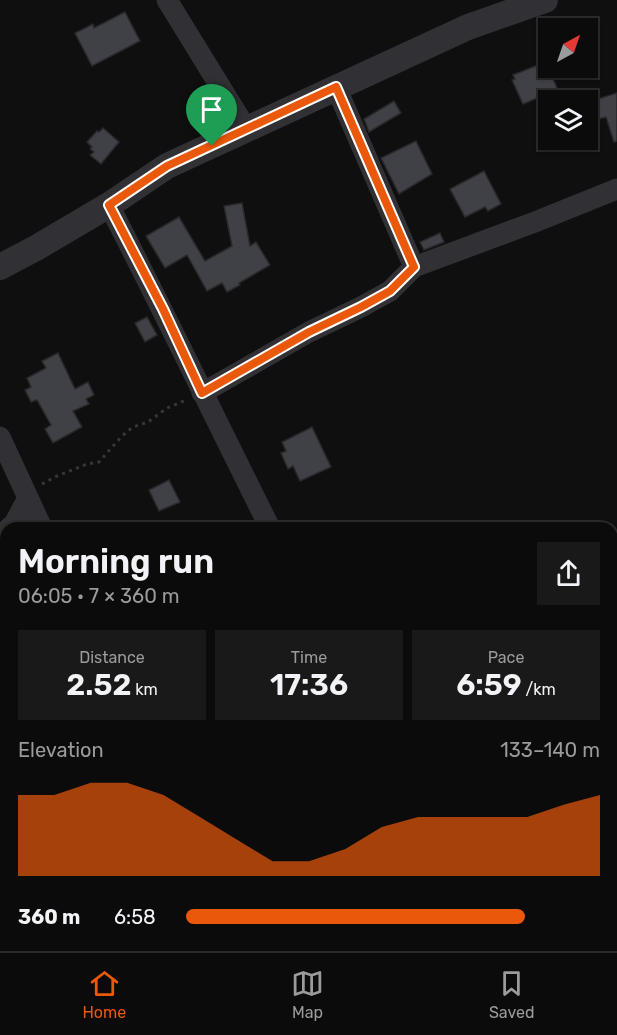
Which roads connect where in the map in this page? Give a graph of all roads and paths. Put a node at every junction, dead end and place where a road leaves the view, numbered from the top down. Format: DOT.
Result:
graph roads {
  1 [pos="167,0"];
  2 [pos="545,0"];
  3 [pos="336,87"];
  4 [pos="247,130"];
  5 [pos="617,189"];
  6 [pos="109,205"];
  7 [pos="0,267"];
  8 [pos="414,267"];
  9 [pos="202,393"];
  10 [pos="0,437"];
  11 [pos="28,498"];
  12 [pos="15,522"];
  13 [pos="39,522"];
  14 [pos="267,522"];
  1 -- 4 [label="street"];
  2 -- 3 [label="street"];
  3 -- 4 [label="street"];
  3 -- 8 [label="street"];
  4 -- 6 [label="street"];
  5 -- 8 [label="street"];
  6 -- 7 [label="street"];
  6 -- 9 [label="street"];
  8 -- 9 [label="street"];
  9 -- 11 [label="path"];
  9 -- 14 [label="street"];
  10 -- 11 [label="street"];
  11 -- 12 [label="street"];
  11 -- 13 [label="street"];
}
